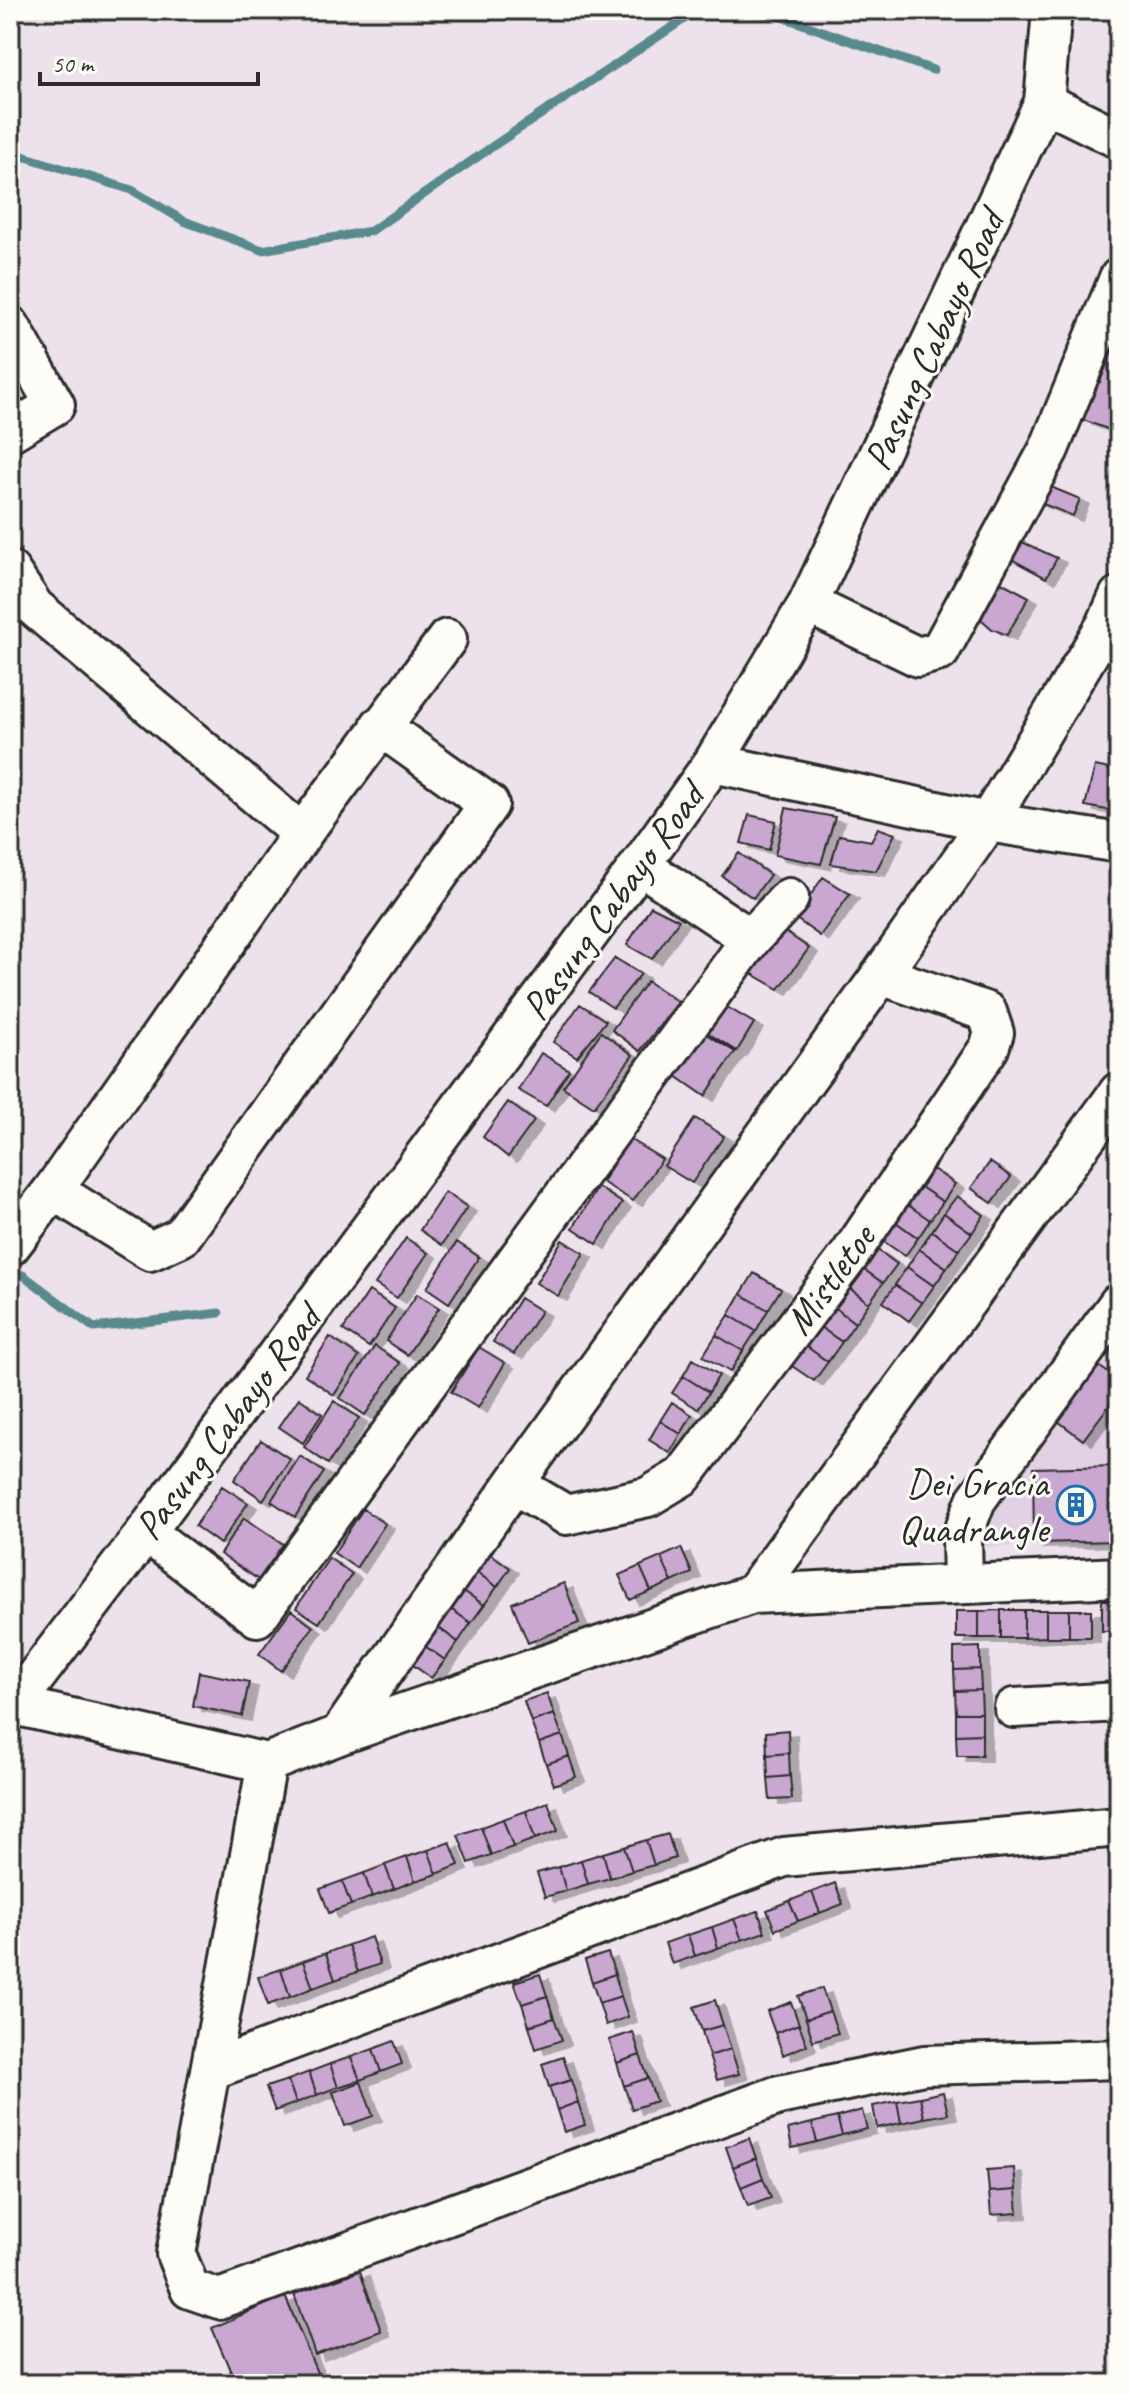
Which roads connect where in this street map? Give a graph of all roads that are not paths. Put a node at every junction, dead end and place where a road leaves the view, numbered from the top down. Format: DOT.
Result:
graph roads {
  1 [pos="1052,10"];
  2 [pos="1044,102"];
  3 [pos="1119,139"];
  4 [pos="1119,278"];
  5 [pos="10,326"];
  6 [pos="10,432"];
  7 [pos="10,571"];
  8 [pos="808,604"];
  9 [pos="22,610"];
  10 [pos="1115,617"];
  11 [pos="447,639"];
  12 [pos="380,726"];
  13 [pos="713,763"];
  14 [pos="988,822"];
  15 [pos="302,834"];
  16 [pos="1119,843"];
  17 [pos="640,865"];
  18 [pos="789,898"];
  19 [pos="751,939"];
  20 [pos="881,975"];
  21 [pos="1119,1092"];
  22 [pos="53,1190"];
  23 [pos="10,1246"];
  24 [pos="1119,1303"];
  25 [pos="514,1484"];
  26 [pos="146,1532"];
  27 [pos="1119,1577"];
  28 [pos="963,1583"];
  29 [pos="753,1594"];
  30 [pos="1119,1702"];
  31 [pos="12,1704"];
  32 [pos="1014,1708"];
  33 [pos="339,1735"];
  34 [pos="267,1763"];
  35 [pos="1119,1827"];
  36 [pos="1119,2059"];
  37 [pos="211,2070"];
  1 -- 2 [label="street, Pasung Cabayo Road"];
  2 -- 3 [label="street"];
  2 -- 8 [label="street, Pasung Cabayo Road"];
  4 -- 8 [label="street"];
  5 -- 6 [label="street"];
  7 -- 9 [label="street"];
  8 -- 13 [label="street, Pasung Cabayo Road"];
  9 -- 15 [label="street"];
  10 -- 14 [label="street"];
  11 -- 12 [label="street"];
  12 -- 15 [label="street"];
  12 -- 22 [label="street"];
  13 -- 14 [label="street"];
  13 -- 17 [label="street, Pasung Cabayo Road"];
  14 -- 16 [label="street"];
  14 -- 20 [label="street"];
  15 -- 22 [label="street"];
  17 -- 19 [label="street"];
  17 -- 26 [label="street, Pasung Cabayo Road"];
  18 -- 19 [label="street"];
  19 -- 26 [label="street"];
  20 -- 25 [label="street"];
  20 -- 25 [label="street, Mistletoe"];
  21 -- 29 [label="street"];
  22 -- 23 [label="street"];
  24 -- 28 [label="street"];
  25 -- 33 [label="street"];
  26 -- 31 [label="street, Pasung Cabayo Road"];
  27 -- 28 [label="street"];
  28 -- 29 [label="street"];
  29 -- 33 [label="street"];
  30 -- 32 [label="street"];
  31 -- 34 [label="street"];
  33 -- 34 [label="street"];
  34 -- 37 [label="street"];
  35 -- 37 [label="street"];
  36 -- 37 [label="street"];
}
